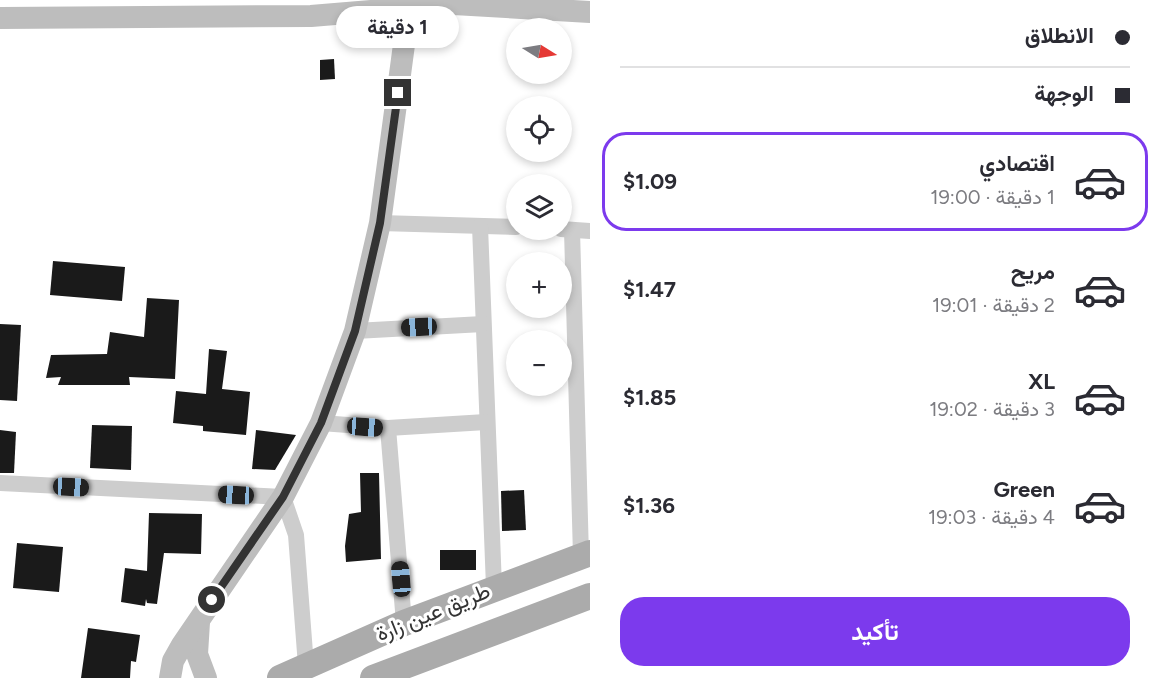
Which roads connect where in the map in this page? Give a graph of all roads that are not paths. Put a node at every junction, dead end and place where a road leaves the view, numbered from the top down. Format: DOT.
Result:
graph roads {
  1 [pos="410,3"];
  2 [pos="590,12"];
  3 [pos="0,18"];
  4 [pos="380,223"];
  5 [pos="480,226"];
  6 [pos="506,227"];
  7 [pos="572,230"];
  8 [pos="590,231"];
  9 [pos="567,240"];
  10 [pos="483,324"];
  11 [pos="355,331"];
  12 [pos="486,422"];
  13 [pos="321,423"];
  14 [pos="388,428"];
  15 [pos="0,483"];
  16 [pos="283,497"];
  17 [pos="585,555"];
  18 [pos="494,587"];
  19 [pos="590,596"];
  20 [pos="200,618"];
  21 [pos="404,622"];
  22 [pos="306,666"];
  23 [pos="170,678"];
  24 [pos="206,678"];
  25 [pos="280,678"];
  26 [pos="375,678"];
  1 -- 2 [label="street"];
  1 -- 3 [label="street"];
  1 -- 4 [label="street"];
  4 -- 5 [label="street"];
  4 -- 11 [label="street"];
  5 -- 6 [label="street"];
  5 -- 10 [label="street"];
  7 -- 8 [label="street"];
  9 -- 17 [label="street"];
  10 -- 11 [label="street"];
  10 -- 12 [label="street"];
  11 -- 13 [label="street"];
  12 -- 14 [label="street"];
  12 -- 18 [label="street"];
  13 -- 14 [label="street"];
  13 -- 16 [label="street"];
  14 -- 21 [label="street"];
  15 -- 16 [label="street"];
  16 -- 20 [label="street"];
  16 -- 22 [label="street"];
  17 -- 18 [label="main road, طريق عين زارة"];
  18 -- 21 [label="main road, طريق عين زارة"];
  19 -- 26 [label="main road, طريق عين زارة"];
  20 -- 23 [label="street"];
  20 -- 24 [label="street"];
  21 -- 22 [label="main road, طريق عين زارة"];
  22 -- 25 [label="main road, طريق عين زارة"];
}
